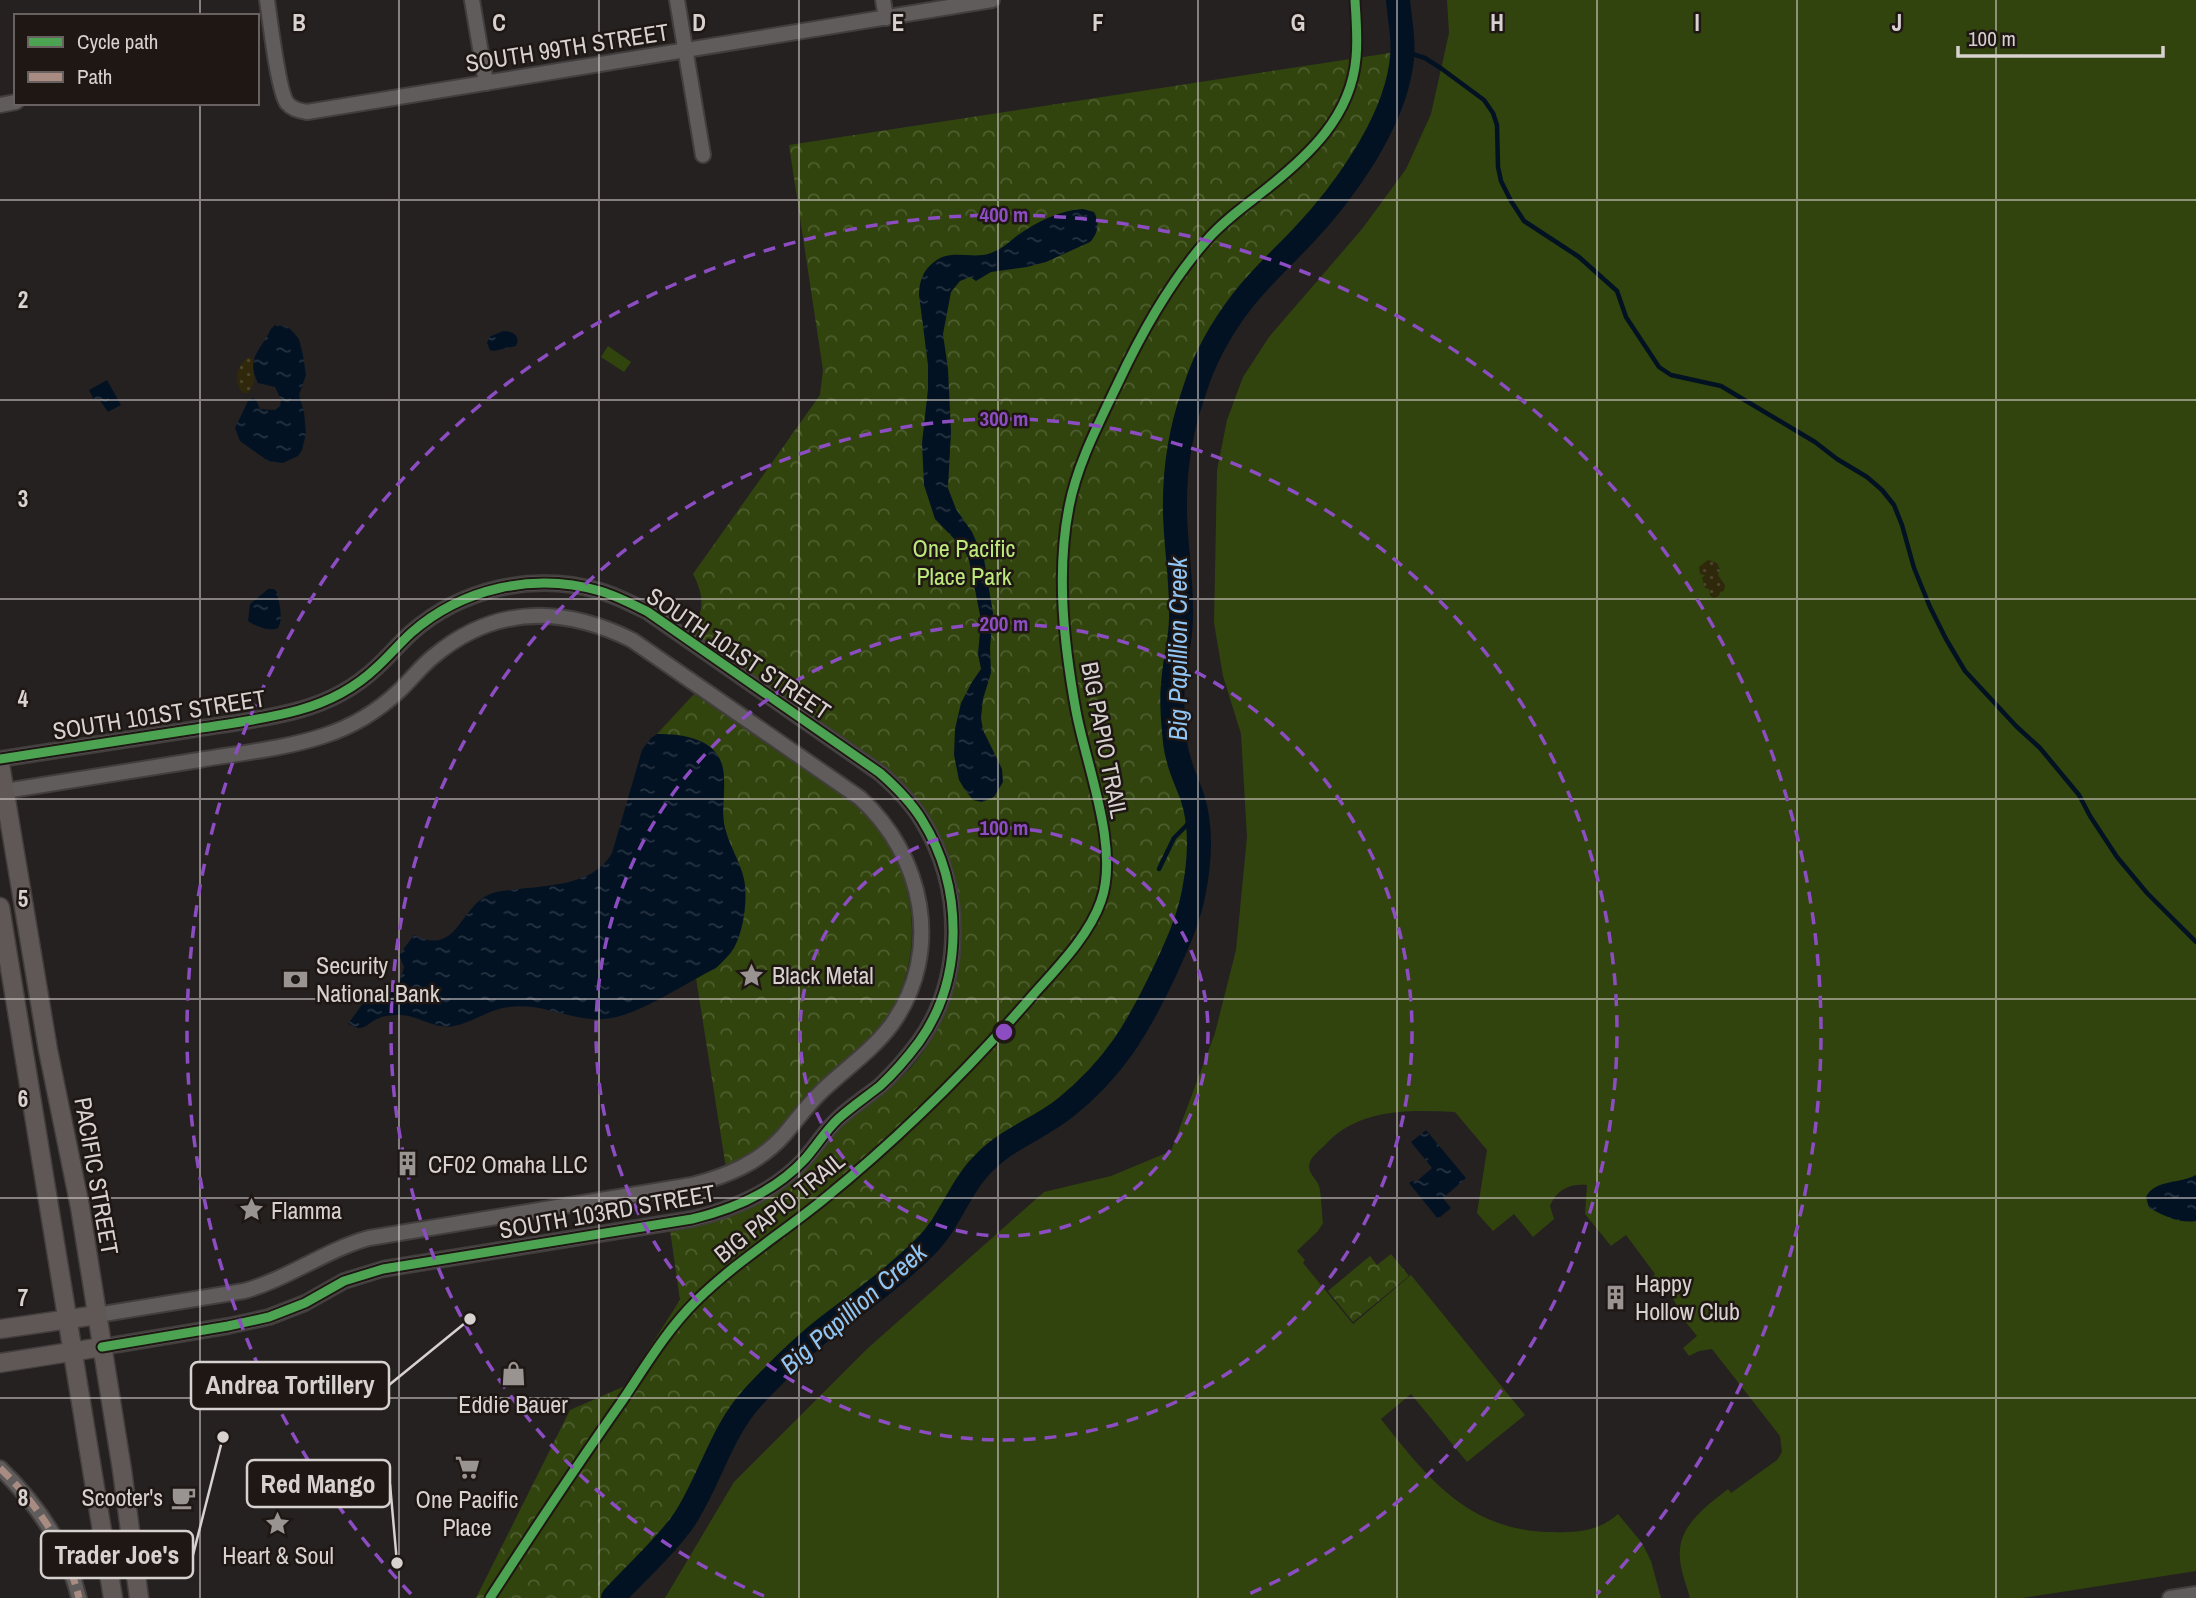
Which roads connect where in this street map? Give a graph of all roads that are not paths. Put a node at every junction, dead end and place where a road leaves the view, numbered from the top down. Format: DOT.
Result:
graph roads {
  1 [pos="267,0"];
  2 [pos="472,0"];
  3 [pos="677,0"];
  4 [pos="883,0"];
  5 [pos="992,0"];
  6 [pos="886,18"];
  7 [pos="685,51"];
  8 [pos="486,83"];
  9 [pos="703,155"];
  10 [pos="0,762"];
  11 [pos="2,791"];
  12 [pos="951,899"];
  13 [pos="920,905"];
  14 [pos="0,907"];
  15 [pos="97,1315"];
  16 [pos="67,1319"];
  17 [pos="0,1329"];
  18 [pos="102,1347"];
  19 [pos="72,1352"];
  20 [pos="0,1363"];
  21 [pos="0,1468"];
  22 [pos="2196,1594"];
  23 [pos="79,1598"];
  24 [pos="113,1598"];
  25 [pos="139,1598"];
  26 [pos="2170,1598"];
  1 -- 8 [label="street, SOUTH 99TH STREET"];
  2 -- 8 [label="street"];
  3 -- 7 [label="street"];
  4 -- 6 [label="street"];
  5 -- 6 [label="street, SOUTH 99TH STREET"];
  6 -- 7 [label="street, SOUTH 99TH STREET"];
  7 -- 8 [label="street, SOUTH 99TH STREET"];
  7 -- 9 [label="street"];
  10 -- 11 [label="main road, PACIFIC STREET"];
  10 -- 12 [label="street, SOUTH 101ST STREET"];
  11 -- 13 [label="street, SOUTH 101ST STREET"];
  11 -- 15 [label="main road, PACIFIC STREET"];
  12 -- 18 [label="street, SOUTH 103RD STREET"];
  13 -- 15 [label="street, SOUTH 103RD STREET"];
  14 -- 16 [label="main road"];
  15 -- 16 [label="main road"];
  15 -- 18 [label="main road, PACIFIC STREET"];
  16 -- 17 [label="main road"];
  16 -- 19 [label="main road"];
  18 -- 19 [label="main road"];
  18 -- 25 [label="main road, PACIFIC STREET"];
  19 -- 20 [label="main road"];
  19 -- 24 [label="main road"];
  21 -- 23 [label="street"];
  22 -- 26 [label="street"];
}
